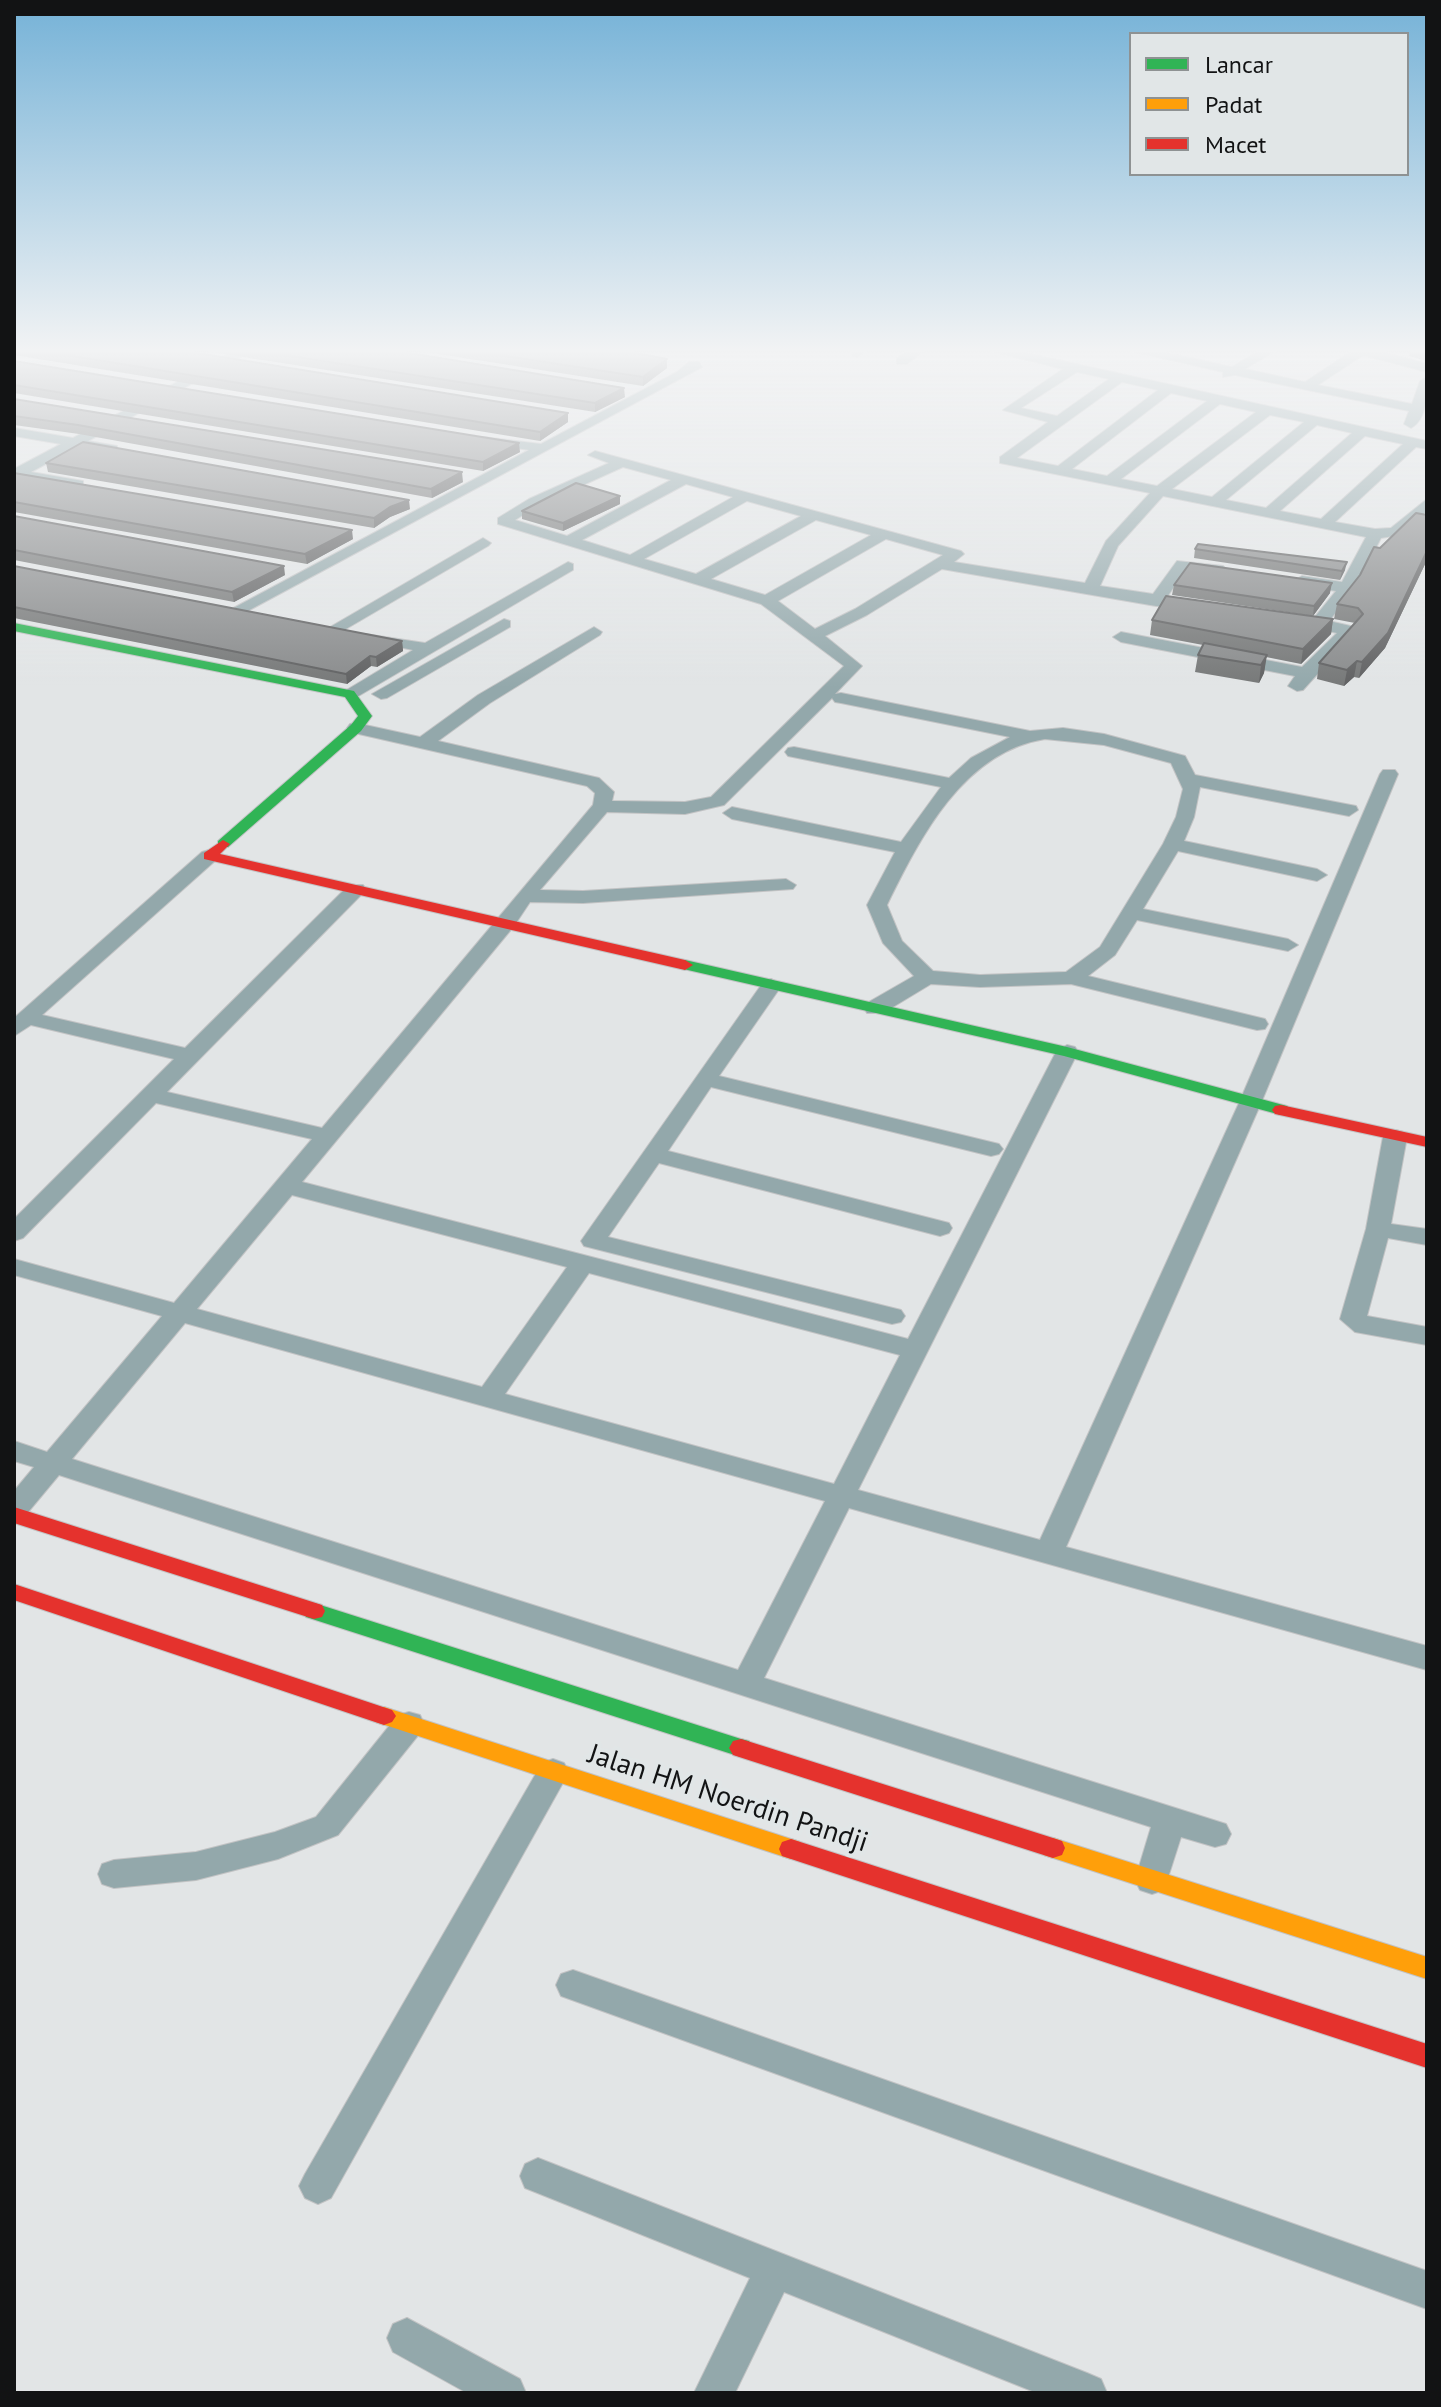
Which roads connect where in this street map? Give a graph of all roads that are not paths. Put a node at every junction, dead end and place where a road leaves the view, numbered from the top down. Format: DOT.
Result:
graph roads {
  1 [pos="36,463"];
  2 [pos="512,463"];
  3 [pos="620,463"];
  4 [pos="628,463"];
  5 [pos="1020,463"];
  6 [pos="1070,463"];
  7 [pos="1133,463"];
  8 [pos="1196,463"];
  9 [pos="1262,463"];
  10 [pos="1325,463"];
  11 [pos="1391,463"];
  12 [pos="1000,469"];
  13 [pos="1059,472"];
  14 [pos="15,474"];
  15 [pos="468,476"];
  16 [pos="484,478"];
  17 [pos="685,479"];
  18 [pos="1108,482"];
  19 [pos="95,487"];
  20 [pos="1161,490"];
  21 [pos="746,496"];
  22 [pos="402,500"];
  23 [pos="1216,501"];
  24 [pos="1149,505"];
  25 [pos="433,506"];
  26 [pos="1425,507"];
  27 [pos="1270,512"];
  28 [pos="816,514"];
  29 [pos="1324,524"];
  30 [pos="344,531"];
  31 [pos="886,533"];
  32 [pos="1375,534"];
  33 [pos="376,536"];
  34 [pos="570,540"];
  35 [pos="483,543"];
  36 [pos="633,559"];
  37 [pos="941,564"];
  38 [pos="278,566"];
  39 [pos="568,567"];
  40 [pos="1228,570"];
  41 [pos="309,572"];
  42 [pos="699,579"];
  43 [pos="1288,579"];
  44 [pos="1347,588"];
  45 [pos="1090,590"];
  46 [pos="767,601"];
  47 [pos="1156,601"];
  48 [pos="1215,609"];
  49 [pos="264,616"];
  50 [pos="1289,619"];
  51 [pos="504,624"];
  52 [pos="1318,624"];
  53 [pos="14,627"];
  54 [pos="594,632"];
  55 [pos="815,635"];
  56 [pos="1121,637"];
  57 [pos="427,648"];
  58 [pos="841,698"];
  59 [pos="354,700"];
  60 [pos="356,728"];
  61 [pos="1030,736"];
  62 [pos="424,743"];
  63 [pos="794,752"];
  64 [pos="1389,774"];
  65 [pos="1187,779"];
  66 [pos="952,784"];
  67 [pos="602,806"];
  68 [pos="1349,810"];
  69 [pos="732,813"];
  70 [pos="1173,844"];
  71 [pos="906,849"];
  72 [pos="209,856"];
  73 [pos="1317,875"];
  74 [pos="786,885"];
  75 [pos="356,889"];
  76 [pos="524,896"];
  77 [pos="1132,913"];
  78 [pos="507,922"];
  79 [pos="1288,945"];
  80 [pos="927,977"];
  81 [pos="1071,978"];
  82 [pos="771,985"];
  83 [pos="875,1008"];
  84 [pos="20,1023"];
  85 [pos="1257,1024"];
  86 [pos="1067,1052"];
  87 [pos="189,1056"];
  88 [pos="706,1079"];
  89 [pos="149,1095"];
  90 [pos="1250,1103"];
  91 [pos="328,1136"];
  92 [pos="1395,1137"];
  93 [pos="1427,1142"];
  94 [pos="991,1149"];
  95 [pos="653,1154"];
  96 [pos="287,1186"];
  97 [pos="940,1228"];
  98 [pos="1378,1229"];
  99 [pos="14,1233"];
  100 [pos="1427,1237"];
  101 [pos="583,1263"];
  102 [pos="14,1267"];
  103 [pos="180,1312"];
  104 [pos="892,1316"];
  105 [pos="1427,1336"];
  106 [pos="916,1350"];
  107 [pos="488,1398"];
  108 [pos="14,1451"];
  109 [pos="53,1463"];
  110 [pos="841,1497"];
  111 [pos="14,1512"];
  112 [pos="1048,1555"];
  113 [pos="14,1592"];
  114 [pos="1427,1658"];
  115 [pos="746,1684"];
  116 [pos="409,1724"];
  117 [pos="553,1772"];
  118 [pos="1170,1819"];
  119 [pos="1215,1834"];
  120 [pos="114,1874"];
  121 [pos="1152,1880"];
  122 [pos="1427,1968"];
  123 [pos="573,1985"];
  124 [pos="1427,2056"];
  125 [pos="538,2176"];
  126 [pos="318,2186"];
  127 [pos="774,2271"];
  128 [pos="1427,2290"];
  129 [pos="407,2338"];
  130 [pos="506,2393"];
  131 [pos="714,2393"];
  132 [pos="1087,2393"];
  1 -- 14 [label="street"];
  2 -- 16 [label="street"];
  3 -- 34 [label="street"];
  4 -- 17 [label="street"];
  5 -- 13 [label="street"];
  6 -- 13 [label="street"];
  7 -- 18 [label="street"];
  8 -- 20 [label="street"];
  9 -- 23 [label="street"];
  10 -- 27 [label="street"];
  11 -- 29 [label="street"];
  12 -- 24 [label="street"];
  13 -- 18 [label="street"];
  14 -- 19 [label="street"];
  15 -- 16 [label="street"];
  16 -- 25 [label="street"];
  17 -- 21 [label="street"];
  17 -- 34 [label="street"];
  18 -- 20 [label="street"];
  20 -- 23 [label="street"];
  20 -- 24 [label="street"];
  21 -- 28 [label="street"];
  21 -- 36 [label="street"];
  22 -- 25 [label="street"];
  23 -- 27 [label="street"];
  24 -- 45 [label="street"];
  25 -- 33 [label="street"];
  26 -- 32 [label="street"];
  27 -- 29 [label="street"];
  28 -- 31 [label="street"];
  28 -- 42 [label="street"];
  29 -- 32 [label="street"];
  30 -- 33 [label="street"];
  31 -- 37 [label="street"];
  31 -- 46 [label="street"];
  32 -- 44 [label="street"];
  33 -- 41 [label="street"];
  34 -- 36 [label="street"];
  35 -- 57 [label="street"];
  36 -- 42 [label="street"];
  37 -- 45 [label="street"];
  37 -- 55 [label="street"];
  38 -- 41 [label="street"];
  39 -- 57 [label="street"];
  40 -- 47 [label="street"];
  41 -- 49 [label="street"];
  42 -- 46 [label="street"];
  43 -- 44 [label="street"];
  44 -- 52 [label="street"];
  45 -- 47 [label="street"];
  46 -- 55 [label="street"];
  47 -- 48 [label="street"];
  50 -- 52 [label="street"];
  51 -- 59 [label="street"];
  52 -- 56 [label="street"];
  53 -- 59 [label="street"];
  54 -- 62 [label="street"];
  55 -- 67 [label="street"];
  57 -- 59 [label="street"];
  58 -- 61 [label="street"];
  59 -- 60 [label="street"];
  60 -- 62 [label="street"];
  60 -- 72 [label="street"];
  61 -- 65 [label="street"];
  61 -- 66 [label="street"];
  62 -- 67 [label="street"];
  63 -- 66 [label="street"];
  64 -- 90 [label="street"];
  65 -- 68 [label="street"];
  65 -- 70 [label="street"];
  66 -- 71 [label="street"];
  67 -- 76 [label="street"];
  69 -- 71 [label="street"];
  70 -- 73 [label="street"];
  70 -- 77 [label="street"];
  71 -- 80 [label="street"];
  72 -- 75 [label="street"];
  72 -- 84 [label="street"];
  74 -- 76 [label="street"];
  75 -- 78 [label="street"];
  75 -- 87 [label="street"];
  76 -- 78 [label="street"];
  77 -- 79 [label="street"];
  77 -- 81 [label="street"];
  78 -- 82 [label="street"];
  78 -- 91 [label="street"];
  80 -- 81 [label="street"];
  80 -- 83 [label="street"];
  81 -- 85 [label="street"];
  82 -- 83 [label="street"];
  82 -- 88 [label="street"];
  83 -- 86 [label="street"];
  84 -- 87 [label="street"];
  86 -- 90 [label="street"];
  86 -- 106 [label="street"];
  87 -- 89 [label="street"];
  88 -- 94 [label="street"];
  88 -- 95 [label="street"];
  89 -- 91 [label="street"];
  89 -- 99 [label="street"];
  90 -- 92 [label="street"];
  90 -- 112 [label="street"];
  91 -- 96 [label="street"];
  92 -- 93 [label="street"];
  92 -- 98 [label="street"];
  95 -- 97 [label="street"];
  95 -- 104 [label="street"];
  96 -- 101 [label="street"];
  96 -- 103 [label="street"];
  98 -- 100 [label="street"];
  98 -- 105 [label="street"];
  101 -- 106 [label="street"];
  101 -- 107 [label="street"];
  102 -- 103 [label="street"];
  103 -- 107 [label="street"];
  103 -- 109 [label="street"];
  106 -- 110 [label="street"];
  107 -- 110 [label="street"];
  108 -- 109 [label="street"];
  109 -- 111 [label="street"];
  109 -- 115 [label="street"];
  110 -- 112 [label="street"];
  110 -- 115 [label="street"];
  111 -- 121 [label="street, Jalan HM Noerdin Pandji"];
  112 -- 114 [label="street"];
  113 -- 116 [label="street, Jalan HM Noerdin Pandji"];
  115 -- 118 [label="street"];
  116 -- 117 [label="street, Jalan HM Noerdin Pandji"];
  116 -- 120 [label="street"];
  117 -- 124 [label="street, Jalan HM Noerdin Pandji"];
  117 -- 126 [label="street"];
  118 -- 119 [label="street"];
  118 -- 121 [label="street"];
  121 -- 122 [label="street, Jalan HM Noerdin Pandji"];
  123 -- 128 [label="street"];
  125 -- 127 [label="street"];
  127 -- 131 [label="street"];
  127 -- 132 [label="street"];
  129 -- 130 [label="street"];
}
